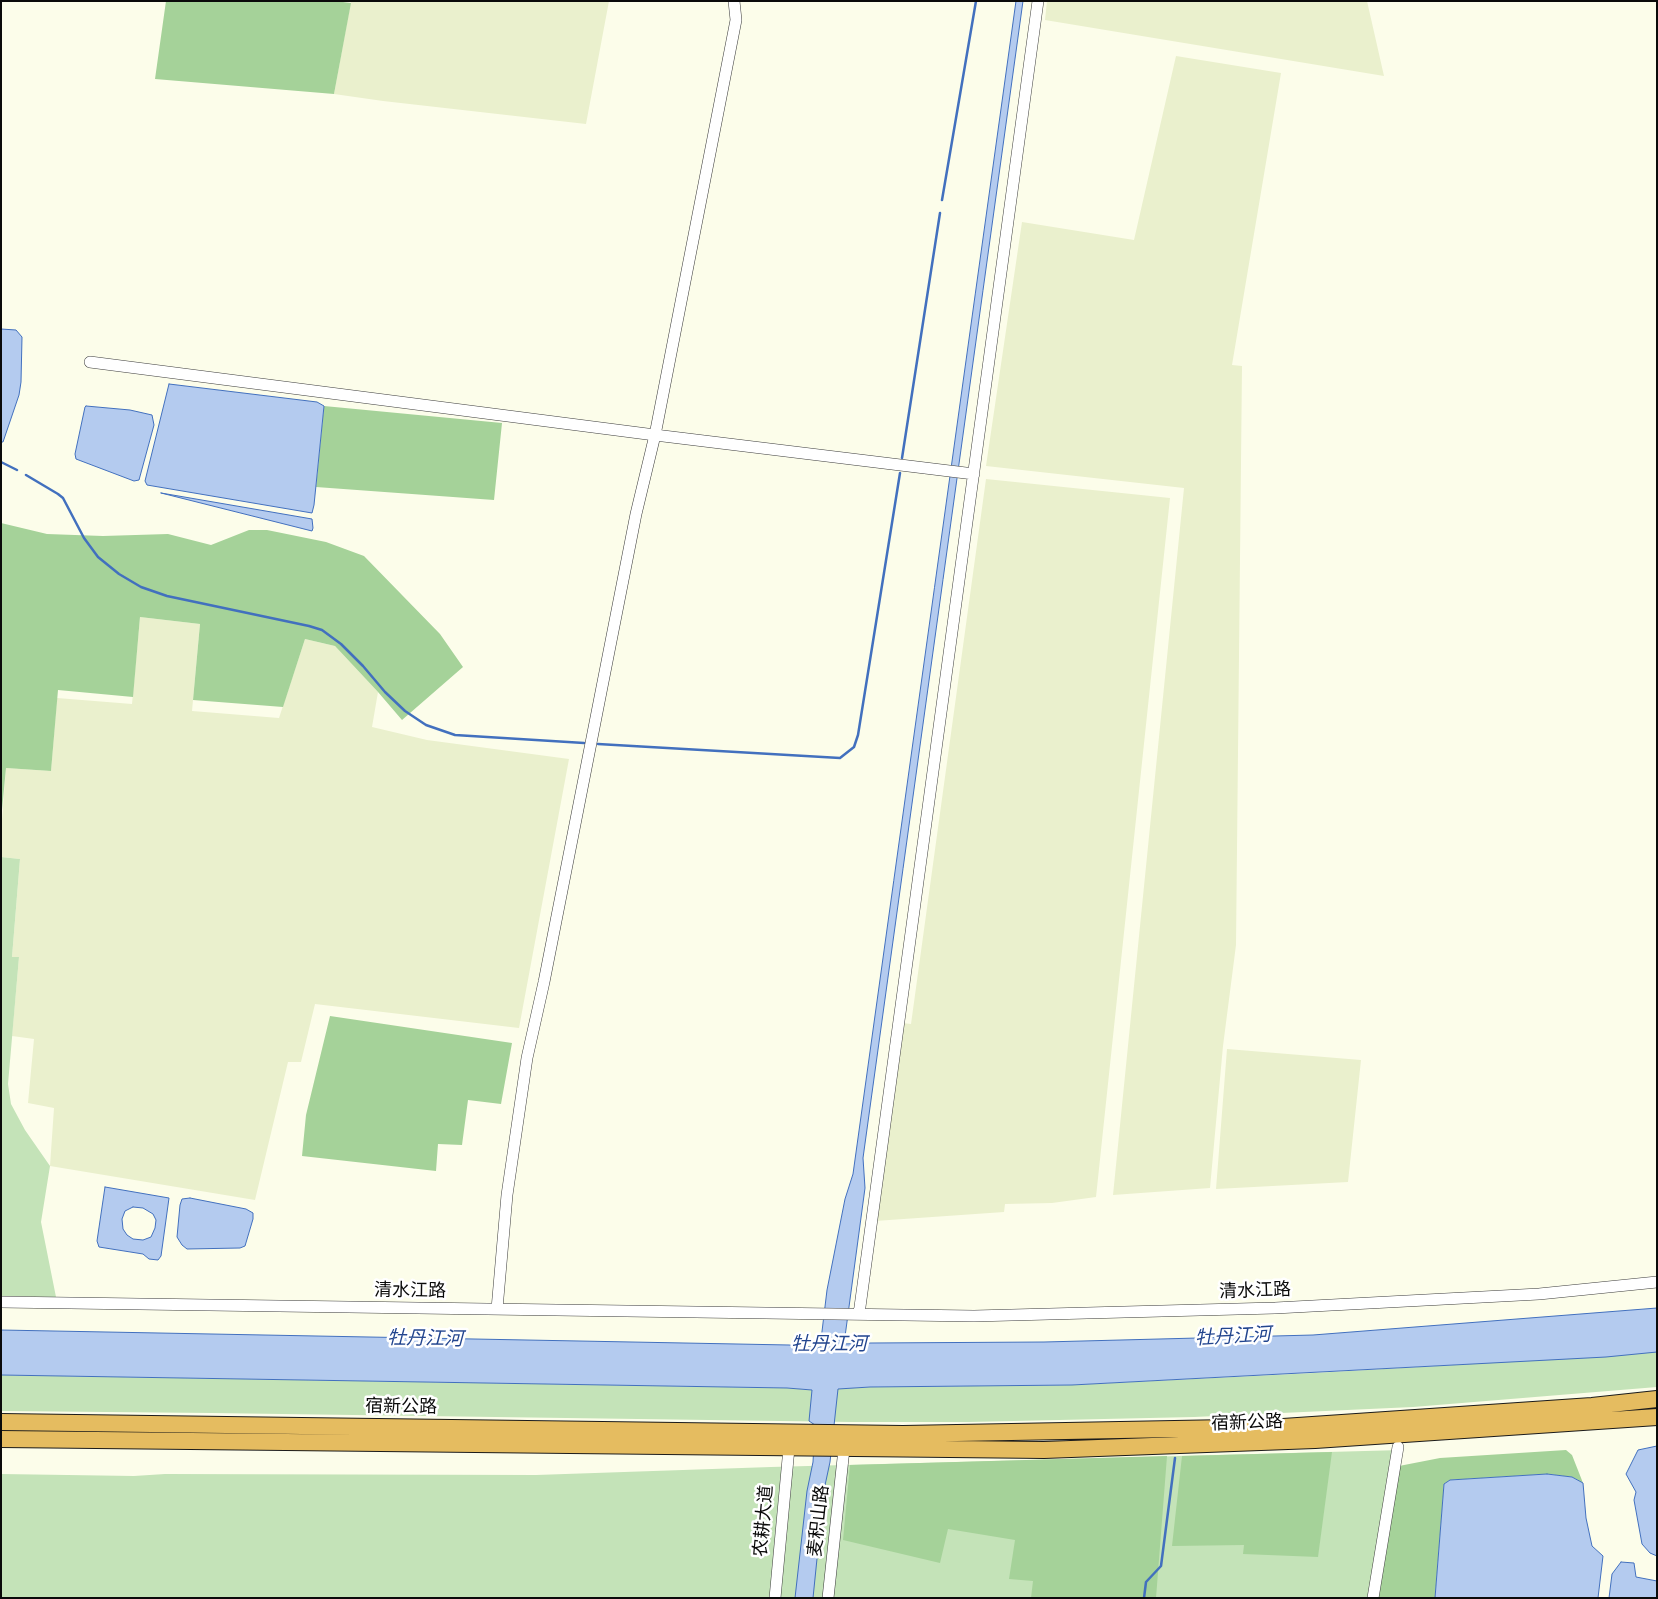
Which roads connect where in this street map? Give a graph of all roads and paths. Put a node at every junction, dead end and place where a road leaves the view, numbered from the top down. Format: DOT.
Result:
graph roads {
  1 [pos="734,1"];
  2 [pos="1038,1"];
  3 [pos="90,362"];
  4 [pos="655,436"];
  5 [pos="970,474"];
  6 [pos="1657,1282"];
  7 [pos="1,1302"];
  8 [pos="496,1309"];
  9 [pos="856,1314"];
  10 [pos="1657,1399"];
  11 [pos="1657,1417"];
  12 [pos="1,1422"];
  13 [pos="1,1439"];
  14 [pos="796,1443"];
  15 [pos="841,1444"];
  16 [pos="1398,1447"];
  17 [pos="775,1598"];
  18 [pos="828,1598"];
  19 [pos="1374,1598"];
  1 -- 4 [label="street"];
  2 -- 5 [label="street"];
  3 -- 4 [label="street"];
  4 -- 5 [label="street"];
  4 -- 8 [label="street"];
  5 -- 9 [label="street"];
  6 -- 9 [label="street, 清水江路"];
  7 -- 8 [label="street, 清水江路"];
  8 -- 9 [label="street, 清水江路"];
  10 -- 15 [label="highway, 宿新公路"];
  11 -- 15 [label="highway, 宿新公路"];
  12 -- 14 [label="highway, 宿新公路"];
  13 -- 14 [label="highway, 宿新公路"];
  14 -- 15 [label="highway"];
  14 -- 17 [label="street, 农耕大道"];
  15 -- 18 [label="street, 麦积山路"];
  16 -- 19 [label="street"];
}
